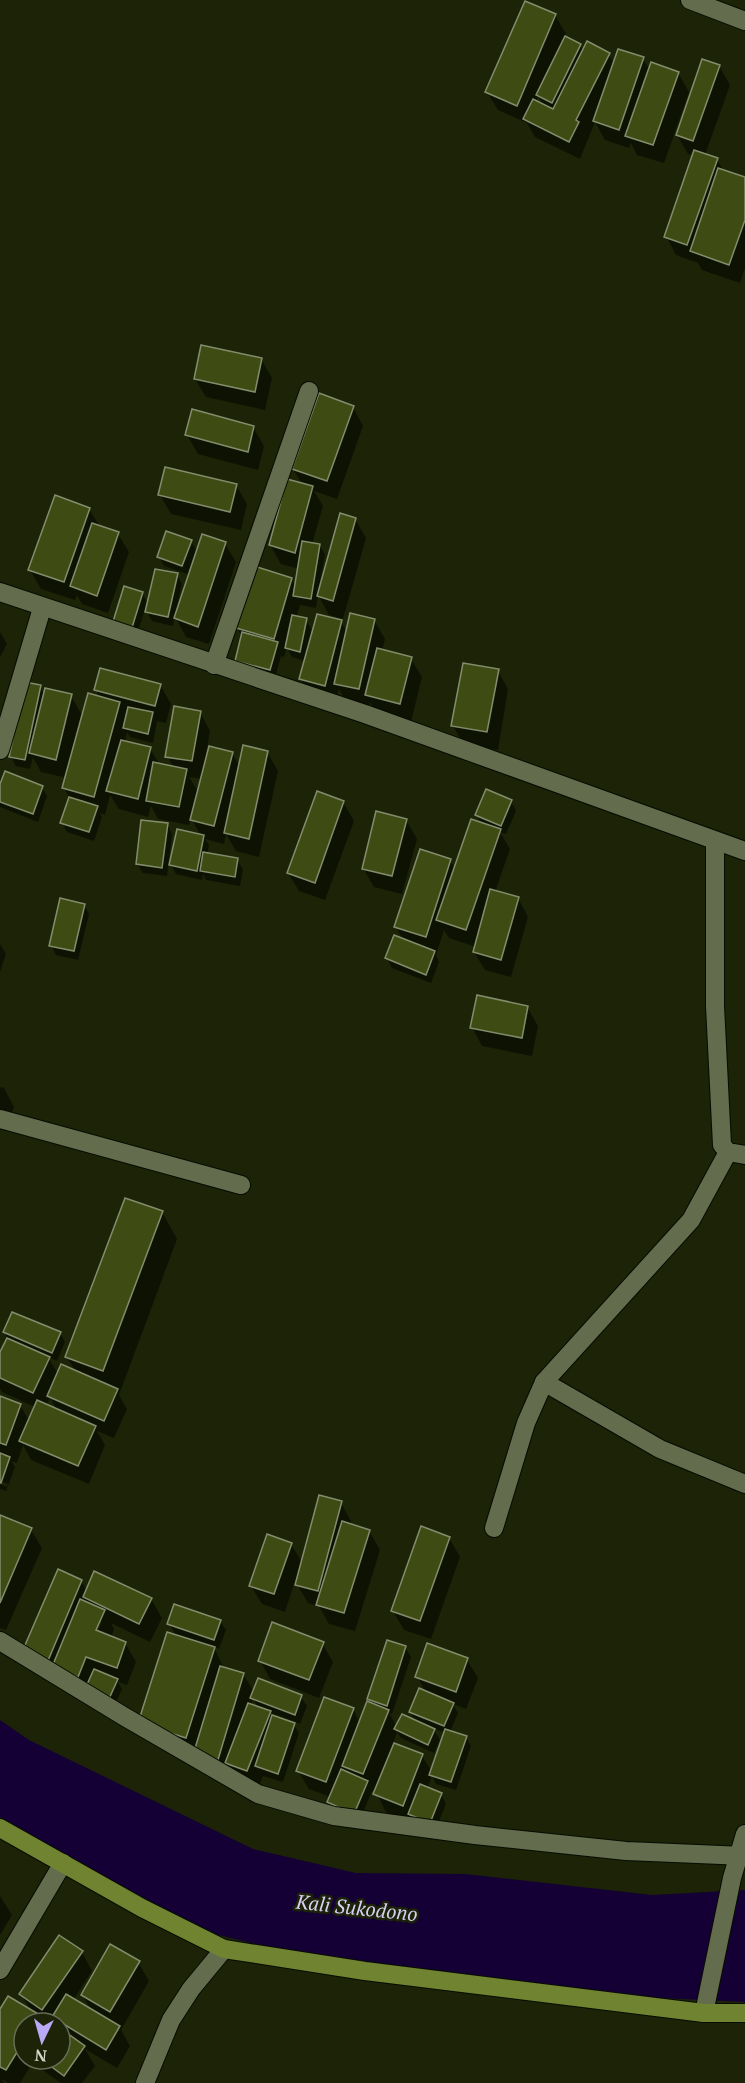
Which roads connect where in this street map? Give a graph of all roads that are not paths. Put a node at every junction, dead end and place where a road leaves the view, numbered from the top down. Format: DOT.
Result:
graph roads {
  1 [pos="690,0"];
  2 [pos="745,21"];
  3 [pos="309,391"];
  4 [pos="0,592"];
  5 [pos="42,608"];
  6 [pos="214,664"];
  7 [pos="0,750"];
  8 [pos="715,841"];
  9 [pos="745,851"];
  10 [pos="0,1119"];
  11 [pos="737,1153"];
  12 [pos="241,1185"];
  13 [pos="544,1382"];
  14 [pos="745,1485"];
  15 [pos="494,1528"];
  16 [pos="0,1641"];
  17 [pos="0,1828"];
  18 [pos="745,1834"];
  19 [pos="742,1856"];
  20 [pos="63,1863"];
  21 [pos="224,1949"];
  22 [pos="0,1970"];
  23 [pos="705,2008"];
  24 [pos="745,2013"];
  25 [pos="145,2083"];
  1 -- 2 [label="street"];
  3 -- 6 [label="street"];
  4 -- 5 [label="street"];
  5 -- 6 [label="street"];
  5 -- 7 [label="street"];
  6 -- 8 [label="street"];
  8 -- 9 [label="street"];
  8 -- 11 [label="street"];
  10 -- 12 [label="street"];
  11 -- 13 [label="street"];
  13 -- 14 [label="street"];
  13 -- 15 [label="street"];
  16 -- 19 [label="street"];
  17 -- 20 [label="main road"];
  18 -- 19 [label="street"];
  19 -- 23 [label="street"];
  20 -- 21 [label="main road"];
  20 -- 22 [label="street"];
  21 -- 23 [label="main road"];
  21 -- 25 [label="street"];
  23 -- 24 [label="main road"];
}
